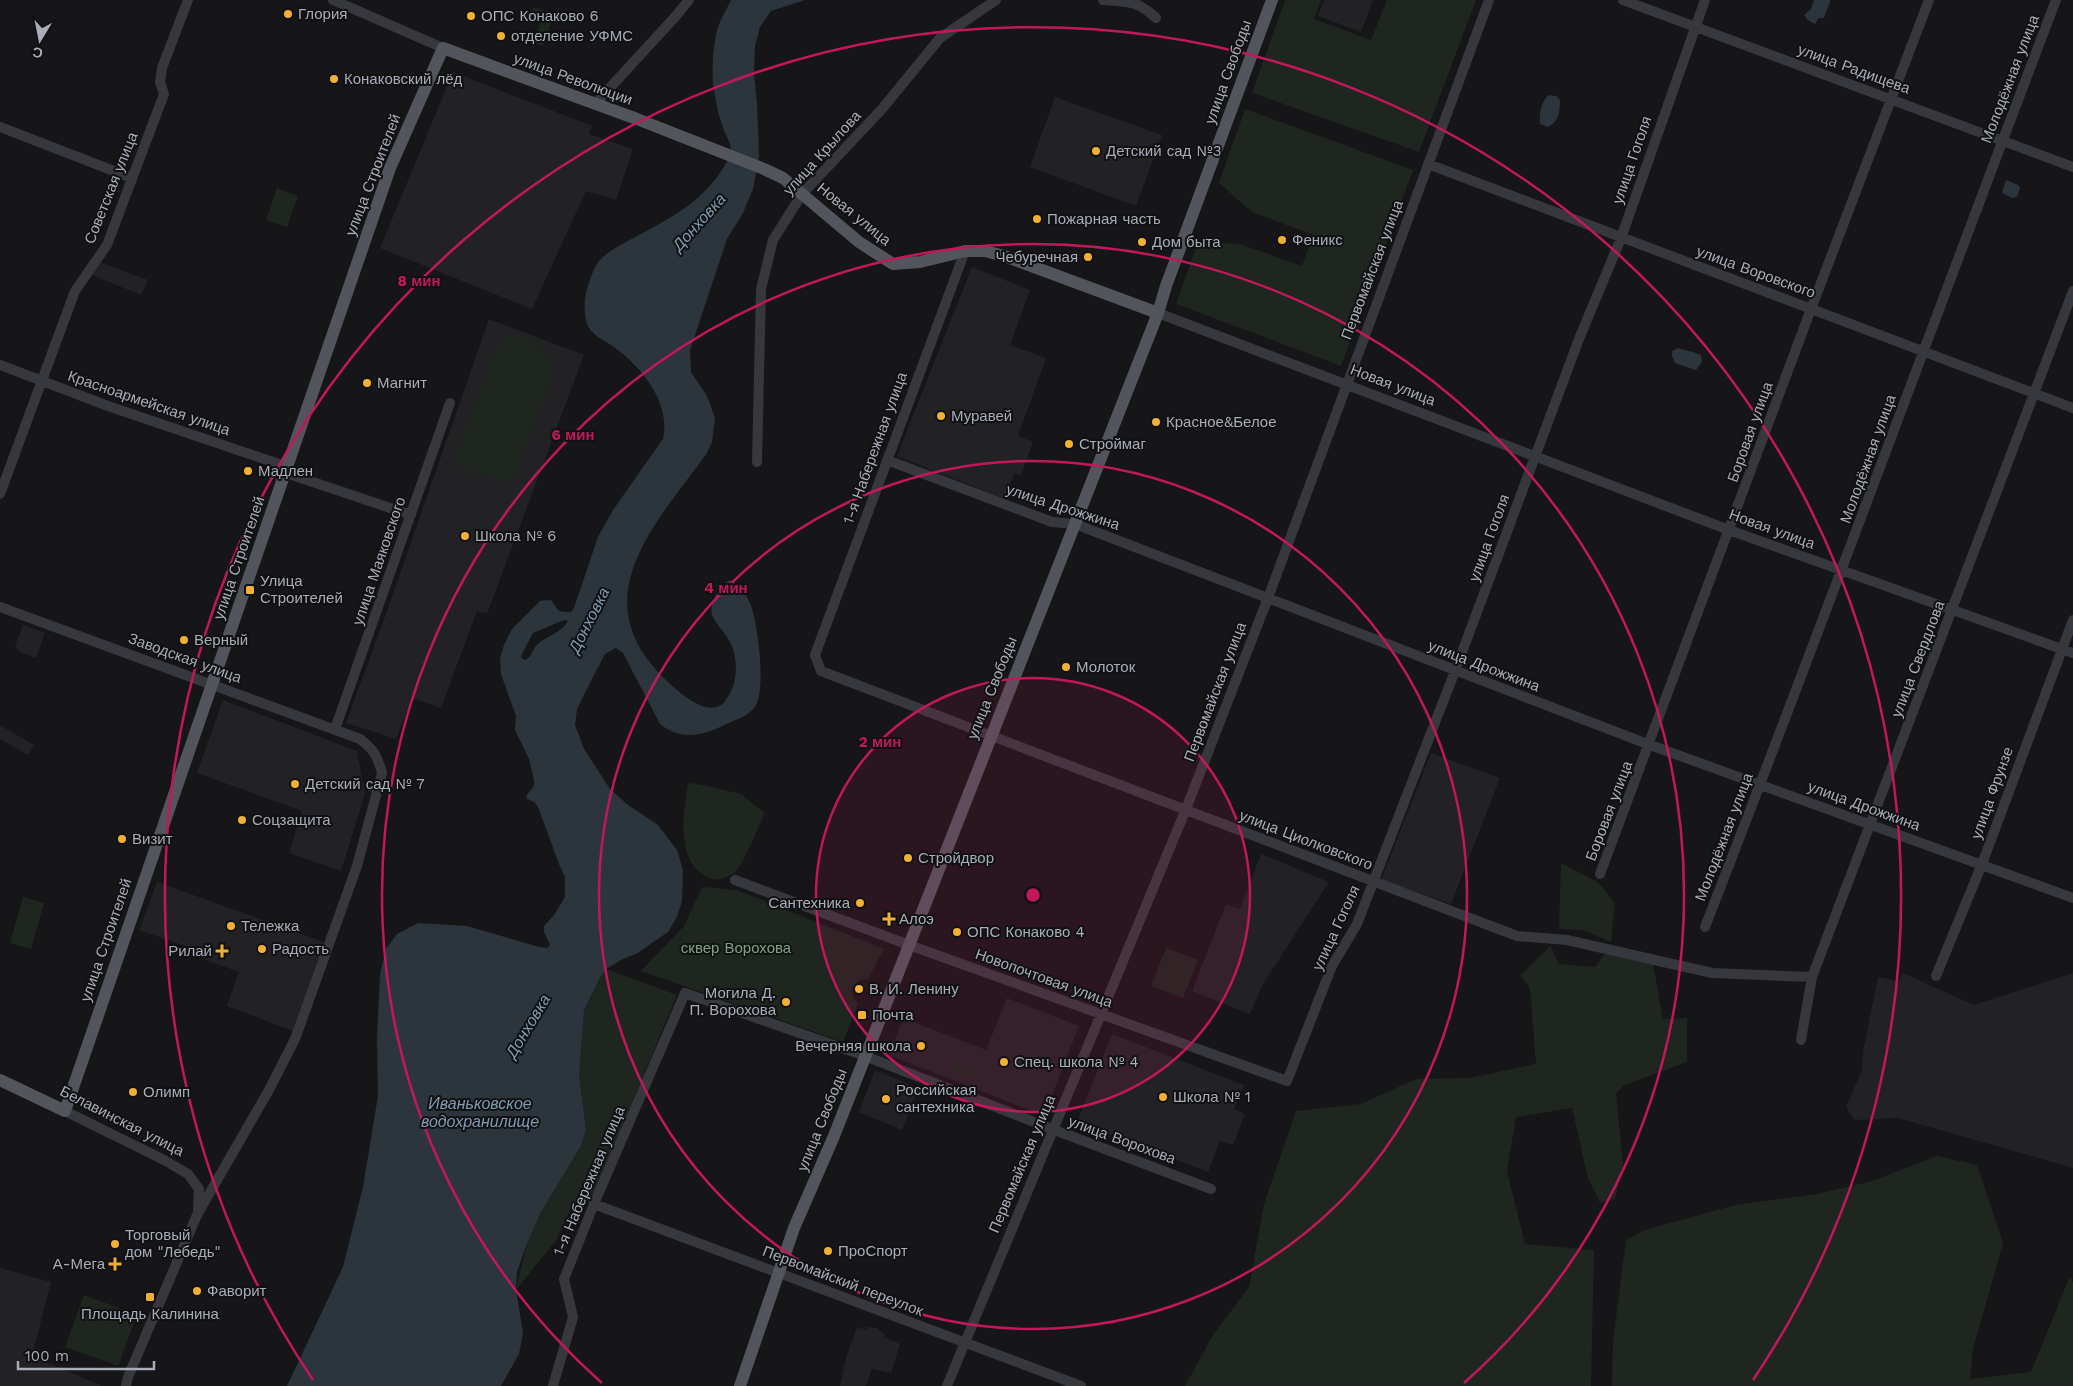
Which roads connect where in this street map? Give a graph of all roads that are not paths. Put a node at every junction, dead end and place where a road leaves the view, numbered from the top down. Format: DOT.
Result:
graph roads {
  1 [pos="188,0"];
  2 [pos="333,0"];
  3 [pos="689,0"];
  4 [pos="996,0"];
  5 [pos="1103,0"];
  6 [pos="1272,0"];
  7 [pos="1488,0"];
  8 [pos="1623,0"];
  9 [pos="1705,0"];
  10 [pos="1929,0"];
  11 [pos="2056,0"];
  12 [pos="1156,18"];
  13 [pos="1695,27"];
  14 [pos="443,48"];
  15 [pos="1892,98"];
  16 [pos="594,104"];
  17 [pos="0,127"];
  18 [pos="2002,141"];
  19 [pos="720,151"];
  20 [pos="1428,164"];
  21 [pos="2073,167"];
  22 [pos="132,178"];
  23 [pos="802,194"];
  24 [pos="1621,238"];
  25 [pos="965,252"];
  26 [pos="2073,291"];
  27 [pos="1811,309"];
  28 [pos="1158,313"];
  29 [pos="1923,351"];
  30 [pos="0,365"];
  31 [pos="43,381"];
  32 [pos="1345,384"];
  33 [pos="2034,393"];
  34 [pos="450,402"];
  35 [pos="2073,408"];
  36 [pos="1535,457"];
  37 [pos="887,460"];
  38 [pos="758,462"];
  39 [pos="287,470"];
  40 [pos="0,494"];
  41 [pos="411,516"];
  42 [pos="1075,524"];
  43 [pos="1729,530"];
  44 [pos="1842,572"];
  45 [pos="1268,598"];
  46 [pos="0,606"];
  47 [pos="1952,610"];
  48 [pos="2073,620"];
  49 [pos="2062,649"];
  50 [pos="2073,653"];
  51 [pos="815,655"];
  52 [pos="1455,671"];
  53 [pos="212,684"];
  54 [pos="335,729"];
  55 [pos="990,737"];
  56 [pos="1650,744"];
  57 [pos="1761,784"];
  58 [pos="1186,809"];
  59 [pos="1871,824"];
  60 [pos="1982,864"];
  61 [pos="1600,874"];
  62 [pos="735,880"];
  63 [pos="1373,882"];
  64 [pos="2073,898"];
  65 [pos="1705,927"];
  66 [pos="909,945"];
  67 [pos="1936,976"];
  68 [pos="1812,977"];
  69 [pos="685,993"];
  70 [pos="1101,1015"];
  71 [pos="1802,1040"];
  72 [pos="865,1056"];
  73 [pos="0,1080"];
  74 [pos="1287,1081"];
  75 [pos="65,1111"];
  76 [pos="1052,1130"];
  77 [pos="1211,1189"];
  78 [pos="594,1204"];
  79 [pos="197,1214"];
  80 [pos="778,1272"];
  81 [pos="965,1342"];
  82 [pos="126,1386"];
  83 [pos="553,1386"];
  84 [pos="740,1386"];
  85 [pos="947,1386"];
  86 [pos="1081,1386"];
  1 -- 22 [label="street, Советская улица"];
  2 -- 14 [label="street, улица Революции"];
  3 -- 16 [label="street"];
  4 -- 23 [label="street, улица Крылова"];
  5 -- 12 [label="street"];
  6 -- 28 [label="main road, улица Свободы"];
  7 -- 20 [label="street, Первомайская улица"];
  8 -- 13 [label="street, улица Радищева"];
  9 -- 13 [label="street, улица Гоголя"];
  10 -- 15 [label="street, Боровая улица"];
  11 -- 18 [label="street, Молодёжная улица"];
  13 -- 15 [label="street, улица Радищева"];
  13 -- 24 [label="street, улица Гоголя"];
  14 -- 16 [label="main road, улица Революции"];
  14 -- 39 [label="main road, улица Строителей"];
  15 -- 18 [label="street, улица Радищева"];
  15 -- 27 [label="street, Боровая улица"];
  16 -- 19 [label="main road, улица Революции"];
  17 -- 22 [label="street"];
  18 -- 21 [label="street, улица Радищева"];
  18 -- 29 [label="street, Молодёжная улица"];
  19 -- 23 [label="main road, Новая улица"];
  20 -- 24 [label="street, улица Воровского"];
  20 -- 32 [label="street, Первомайская улица"];
  22 -- 31 [label="street, Советская улица"];
  23 -- 25 [label="main road, Новая улица"];
  23 -- 38 [label="street, улица Крылова"];
  24 -- 27 [label="street, улица Воровского"];
  24 -- 36 [label="street, улица Гоголя"];
  25 -- 28 [label="main road, Новая улица"];
  25 -- 37 [label="street, 1-я Набережная улица"];
  26 -- 33 [label="street, улица Свердлова"];
  27 -- 29 [label="street, улица Воровского"];
  27 -- 43 [label="street, Боровая улица"];
  28 -- 32 [label="street, Новая улица"];
  28 -- 42 [label="main road, улица Свободы"];
  29 -- 33 [label="street, улица Воровского"];
  29 -- 44 [label="street, Молодёжная улица"];
  30 -- 31 [label="street, Красноармейская улица"];
  31 -- 39 [label="street, Красноармейская улица"];
  31 -- 40 [label="street, Советская улица"];
  32 -- 36 [label="street, Новая улица"];
  32 -- 45 [label="street, Первомайская улица"];
  33 -- 35 [label="street, улица Воровского"];
  33 -- 47 [label="street, улица Свердлова"];
  34 -- 41 [label="street, улица Маяковского"];
  36 -- 43 [label="street, Новая улица"];
  36 -- 52 [label="street, улица Гоголя"];
  37 -- 42 [label="street, улица Дрожжина"];
  37 -- 51 [label="street, 1-я Набережная улица"];
  39 -- 41 [label="street, Красноармейская улица"];
  39 -- 53 [label="main road, улица Строителей"];
  41 -- 54 [label="street, улица Маяковского"];
  42 -- 45 [label="street, улица Дрожжина"];
  42 -- 55 [label="main road, улица Свободы"];
  43 -- 44 [label="street, Новая улица"];
  43 -- 56 [label="street, Боровая улица"];
  44 -- 47 [label="street, Новая улица"];
  44 -- 57 [label="street, Молодёжная улица"];
  45 -- 52 [label="street, улица Дрожжина"];
  45 -- 58 [label="street, Первомайская улица"];
  46 -- 53 [label="street, Заводская улица"];
  47 -- 49 [label="street, Новая улица"];
  47 -- 59 [label="street, улица Свердлова"];
  48 -- 49 [label="street, улица Фрунзе"];
  49 -- 50 [label="street, Новая улица"];
  49 -- 60 [label="street, улица Фрунзе"];
  51 -- 55 [label="street, улица Циолковского"];
  52 -- 56 [label="street, улица Дрожжина"];
  52 -- 63 [label="street, улица Гоголя"];
  53 -- 54 [label="street, Заводская улица"];
  53 -- 75 [label="main road, улица Строителей"];
  54 -- 79 [label="street, Заводская улица"];
  55 -- 58 [label="street, улица Циолковского"];
  55 -- 66 [label="main road, улица Свободы"];
  56 -- 57 [label="street, улица Дрожжина"];
  56 -- 61 [label="street, Боровая улица"];
  57 -- 59 [label="street, улица Дрожжина"];
  57 -- 65 [label="street, Молодёжная улица"];
  58 -- 63 [label="street, улица Циолковского"];
  58 -- 70 [label="street, Первомайская улица"];
  59 -- 60 [label="street, улица Дрожжина"];
  59 -- 68 [label="street, улица Свердлова"];
  60 -- 64 [label="street, улица Дрожжина"];
  60 -- 67 [label="street, улица Фрунзе"];
  62 -- 66 [label="street, Новопочтовая улица"];
  63 -- 68 [label="street, улица Циолковского"];
  63 -- 74 [label="street, улица Гоголя"];
  66 -- 70 [label="street, Новопочтовая улица"];
  66 -- 72 [label="main road, улица Свободы"];
  68 -- 71 [label="street, улица Свердлова"];
  69 -- 72 [label="street, улица Ворохова"];
  69 -- 78 [label="street, 1-я Набережная улица"];
  70 -- 74 [label="street, Новопочтовая улица"];
  70 -- 76 [label="street, Первомайская улица"];
  72 -- 76 [label="street, улица Ворохова"];
  72 -- 80 [label="main road, улица Свободы"];
  73 -- 75 [label="main road, Белавинская улица"];
  75 -- 79 [label="street, Белавинская улица"];
  76 -- 77 [label="street, улица Ворохова"];
  76 -- 81 [label="street, Первомайская улица"];
  78 -- 80 [label="street, Первомайский переулок"];
  78 -- 83 [label="street, 1-я Набережная улица"];
  79 -- 82 [label="street"];
  80 -- 81 [label="street, Первомайский переулок"];
  80 -- 84 [label="main road, улица Свободы"];
  81 -- 85 [label="street, Первомайская улица"];
  81 -- 86 [label="street, Первомайский переулок"];
}
